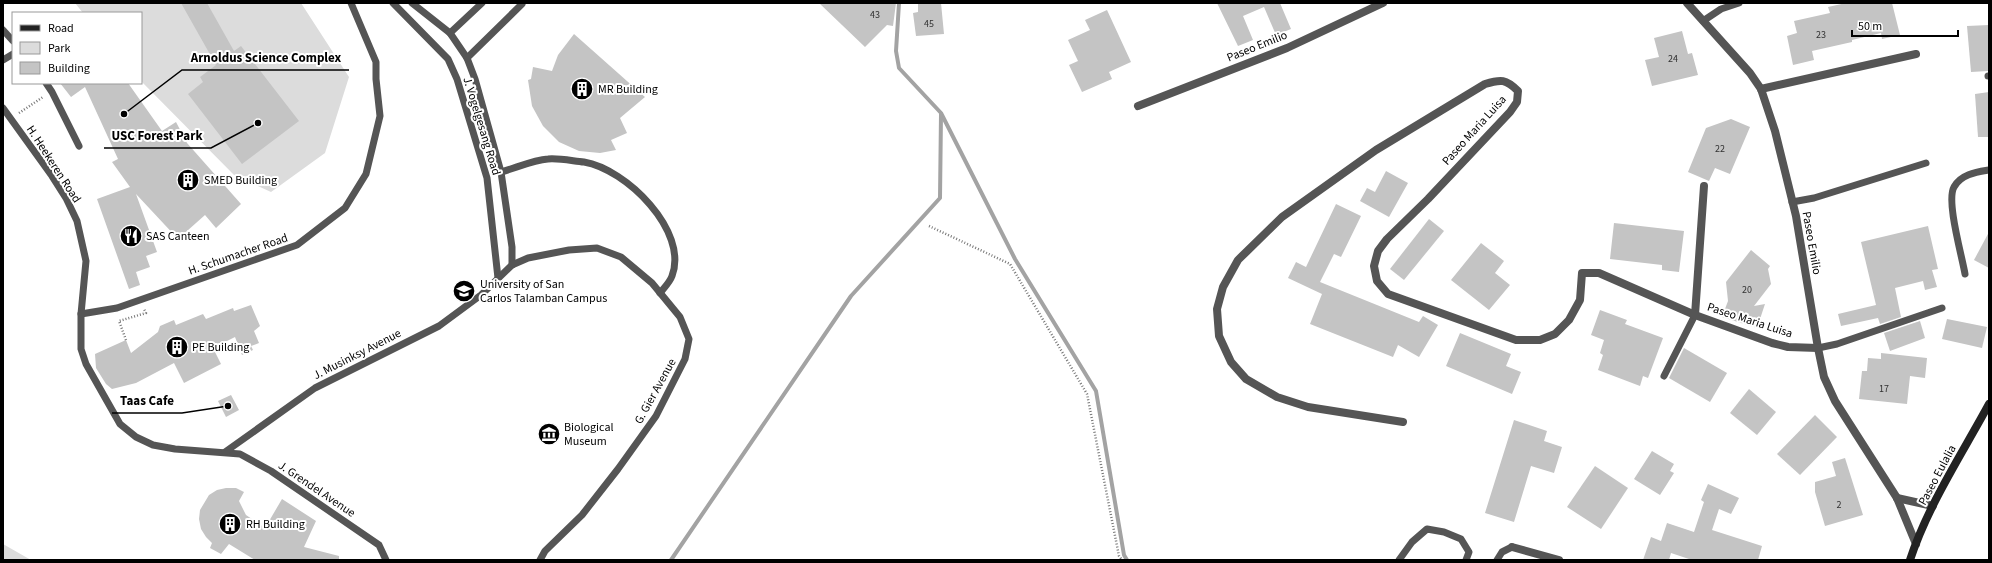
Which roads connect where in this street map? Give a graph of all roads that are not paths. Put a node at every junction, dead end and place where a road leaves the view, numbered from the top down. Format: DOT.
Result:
graph roads {
  1 [pos="351,3"];
  2 [pos="394,3"];
  3 [pos="412,3"];
  4 [pos="482,3"];
  5 [pos="1383,3"];
  6 [pos="1687,3"];
  7 [pos="1739,3"];
  8 [pos="522,4"];
  9 [pos="1372,5"];
  10 [pos="1703,21"];
  11 [pos="3,30"];
  12 [pos="450,34"];
  13 [pos="12,40"];
  14 [pos="1916,54"];
  15 [pos="12,55"];
  16 [pos="467,58"];
  17 [pos="3,60"];
  18 [pos="47,84"];
  19 [pos="1761,89"];
  20 [pos="1138,106"];
  21 [pos="3,108"];
  22 [pos="79,146"];
  23 [pos="1926,163"];
  24 [pos="1989,170"];
  25 [pos="501,172"];
  26 [pos="1704,186"];
  27 [pos="1792,202"];
  28 [pos="512,265"];
  29 [pos="1965,274"];
  30 [pos="498,278"];
  31 [pos="660,293"];
  32 [pos="1942,308"];
  33 [pos="81,314"];
  34 [pos="1695,315"];
  35 [pos="1818,348"];
  36 [pos="1664,376"];
  37 [pos="1989,404"];
  38 [pos="1403,422"];
  39 [pos="225,452"];
  40 [pos="1897,498"];
  41 [pos="1933,506"];
  42 [pos="1916,544"];
  43 [pos="1512,547"];
  44 [pos="386,560"];
  45 [pos="540,560"];
  46 [pos="1399,560"];
  47 [pos="1466,560"];
  48 [pos="1498,560"];
  49 [pos="1559,560"];
  50 [pos="1910,560"];
  1 -- 33 [label="lane, H. Schumacher Road"];
  2 -- 30 [label="lane, J. Vogelgesang Road"];
  3 -- 12 [label="lane, J. Vogelgesang Road"];
  4 -- 12 [label="lane"];
  5 -- 9 [label="street, Paseo Emilio"];
  6 -- 10 [label="street, Paseo Emilio"];
  7 -- 10 [label="lane"];
  8 -- 16 [label="lane"];
  9 -- 20 [label="street, Paseo Emilio"];
  10 -- 19 [label="street, Paseo Emilio"];
  11 -- 13 [label="lane"];
  12 -- 16 [label="lane, J. Vogelgesang Road"];
  14 -- 19 [label="street"];
  15 -- 17 [label="lane"];
  16 -- 25 [label="lane, J. Vogelgesang Road"];
  18 -- 22 [label="lane"];
  19 -- 27 [label="street, Paseo Emilio"];
  21 -- 33 [label="lane, H. Heekeren Road"];
  23 -- 27 [label="lane"];
  24 -- 29 [label="lane"];
  25 -- 28 [label="lane, J. Vogelgesang Road"];
  25 -- 31 [label="lane"];
  26 -- 34 [label="street"];
  27 -- 35 [label="street, Paseo Emilio"];
  28 -- 30 [label="lane, G. Gier Avenue"];
  28 -- 31 [label="lane, G. Gier Avenue"];
  30 -- 39 [label="lane, J. Musinksy Avenue"];
  31 -- 45 [label="lane, G. Gier Avenue"];
  32 -- 35 [label="lane"];
  33 -- 39 [label="lane, H. Heekeren Road"];
  34 -- 35 [label="street, Paseo Maria Luisa"];
  34 -- 36 [label="lane"];
  34 -- 38 [label="street, Paseo Maria Luisa"];
  35 -- 40 [label="street, Paseo Emilio"];
  37 -- 41 [label="street, Paseo Eulalia"];
  39 -- 44 [label="lane, J. Grendel Avenue"];
  40 -- 41 [label="street"];
  40 -- 42 [label="street, Paseo Emilio"];
  41 -- 42 [label="street, Paseo Eulalia"];
  42 -- 50 [label="street, Paseo Eulalia"];
  43 -- 48 [label="lane"];
  43 -- 49 [label="street"];
  46 -- 47 [label="lane"];
}
